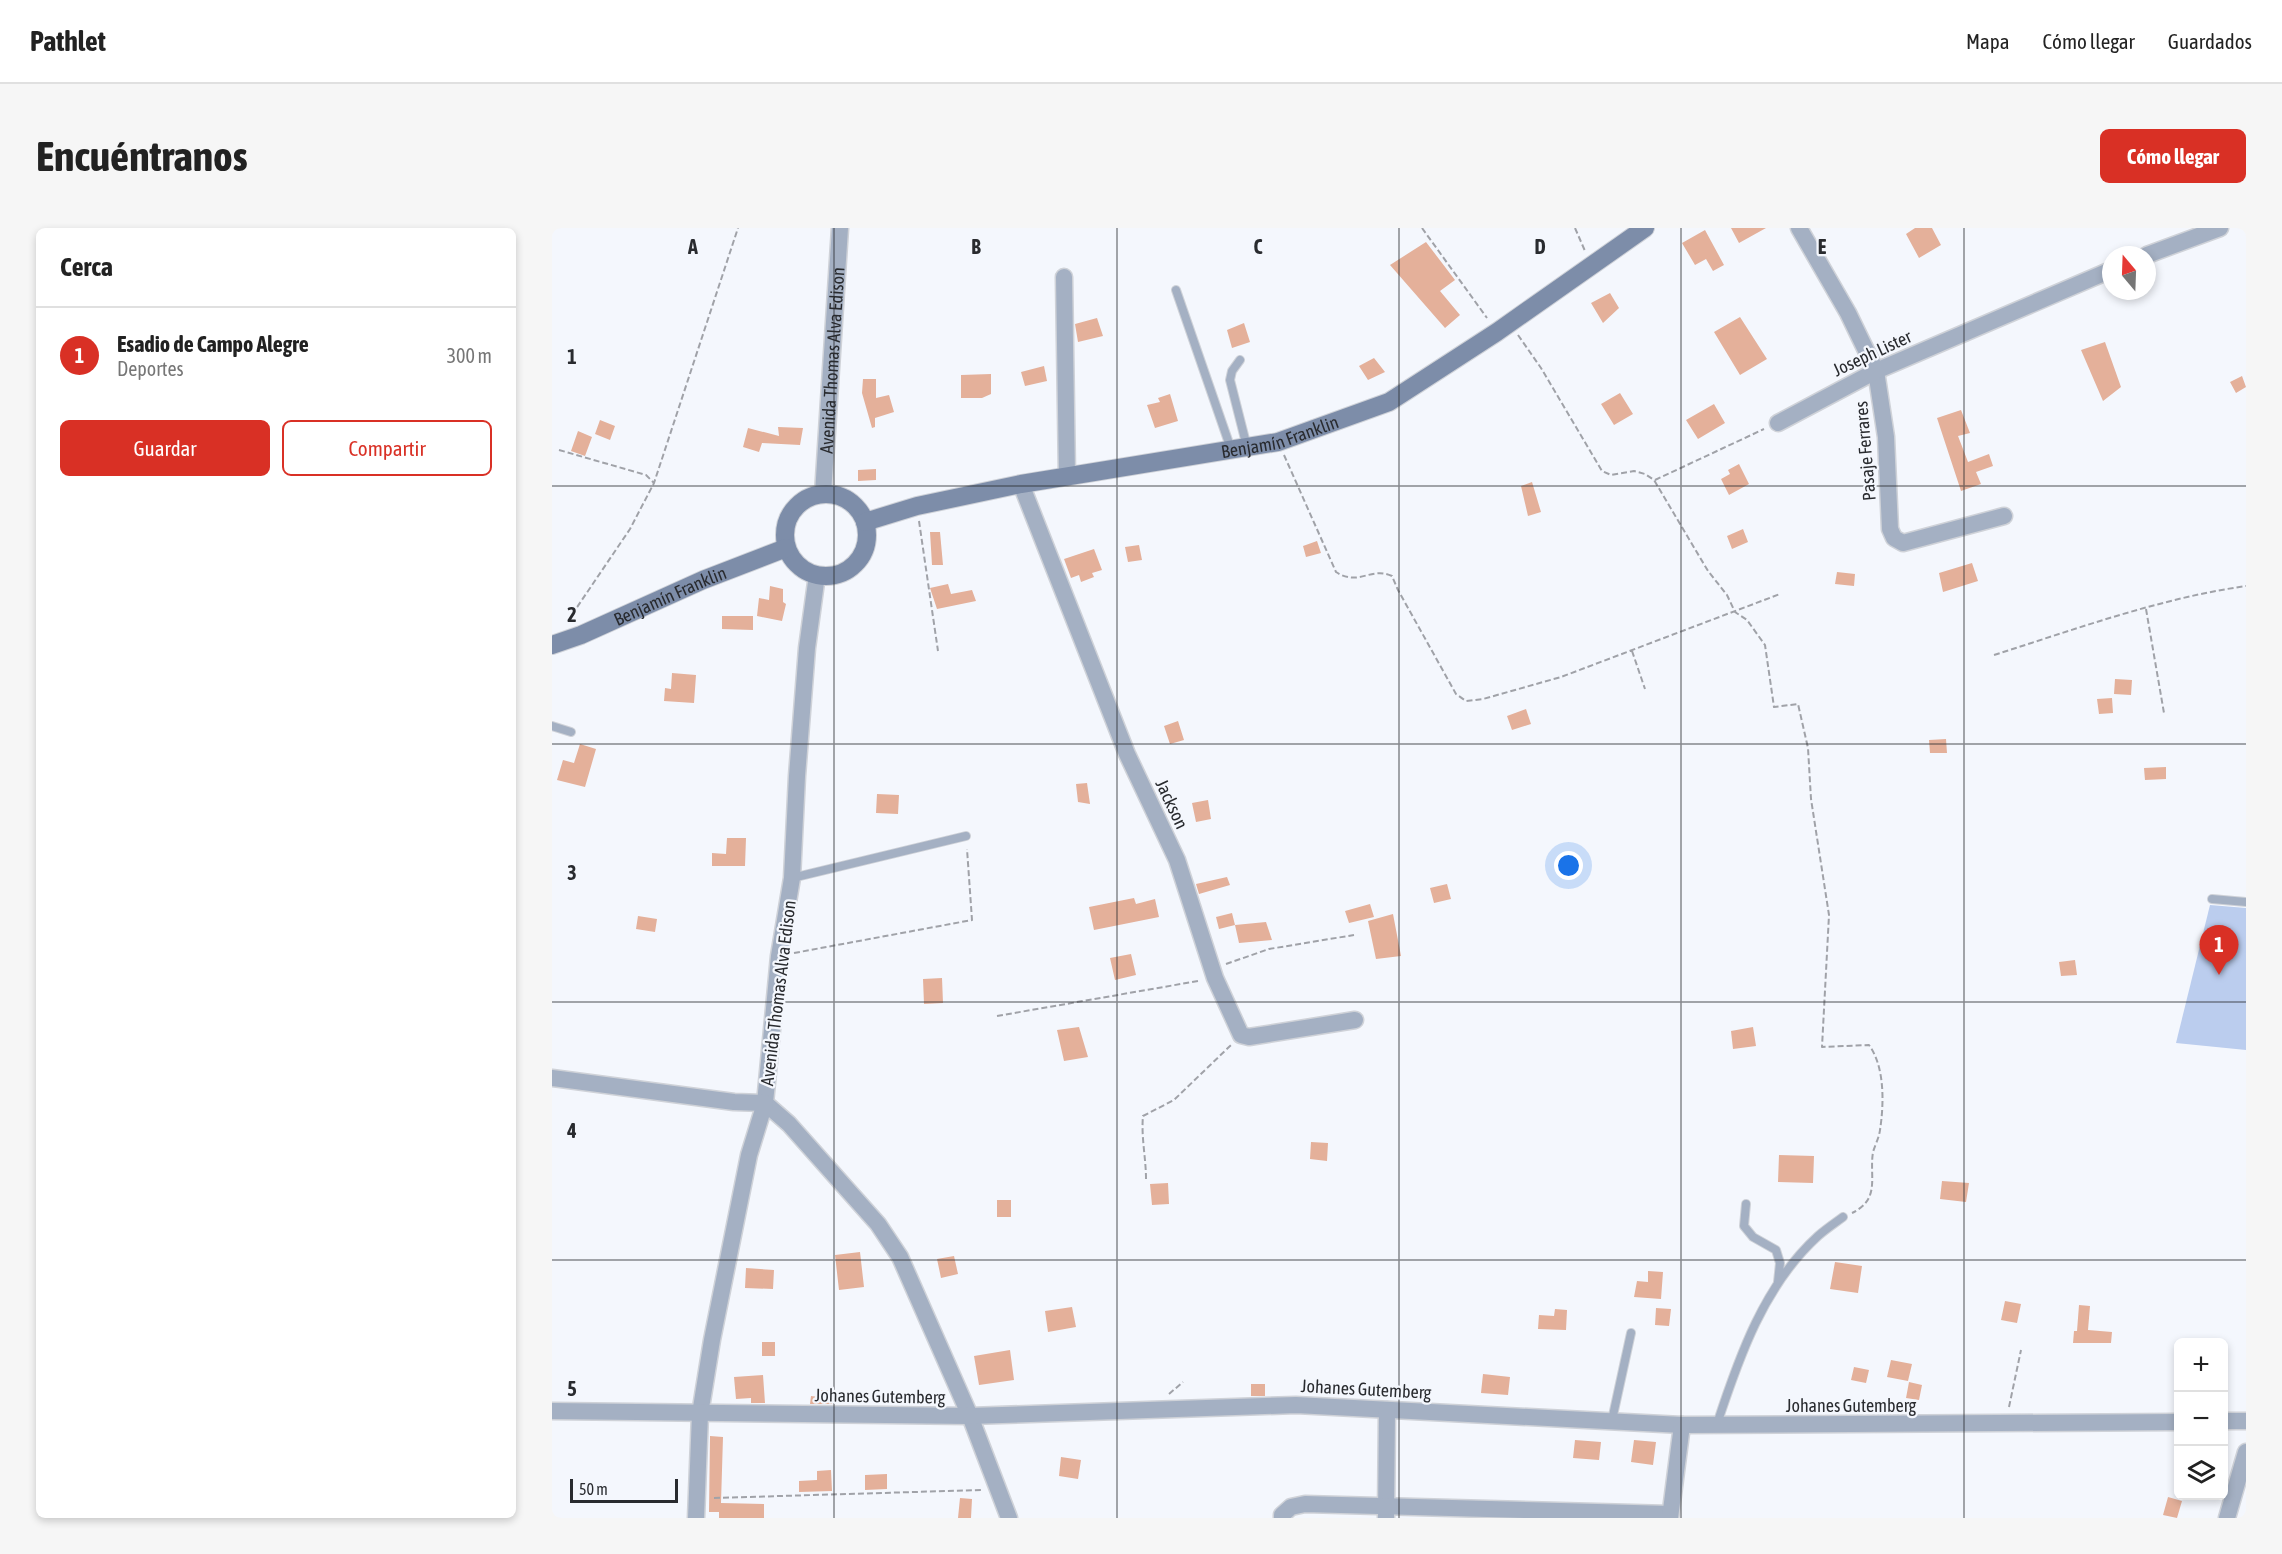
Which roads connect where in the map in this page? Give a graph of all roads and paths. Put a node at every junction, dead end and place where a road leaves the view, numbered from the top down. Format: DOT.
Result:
graph roads {
  1 [pos="738,228"];
  2 [pos="840,228"];
  3 [pos="1422,228"];
  4 [pos="1575,228"];
  5 [pos="1645,228"];
  6 [pos="1799,228"];
  7 [pos="2220,228"];
  8 [pos="2156,252"];
  9 [pos="1592,264"];
  10 [pos="2102,274"];
  11 [pos="1064,277"];
  12 [pos="1176,290"];
  13 [pos="1503,327"];
  14 [pos="1240,360"];
  15 [pos="1876,371"];
  16 [pos="1778,423"];
  17 [pos="1278,442"];
  18 [pos="1239,448"];
  19 [pos="559,450"];
  20 [pos="1067,477"];
  21 [pos="1654,480"];
  22 [pos="654,483"];
  23 [pos="1021,484"];
  24 [pos="823,494"];
  25 [pos="917,506"];
  26 [pos="2004,516"];
  27 [pos="865,522"];
  28 [pos="786,548"];
  29 [pos="817,575"];
  30 [pos="2246,586"];
  31 [pos="1780,594"];
  32 [pos="2146,609"];
  33 [pos="1735,612"];
  34 [pos="553,645"];
  35 [pos="938,651"];
  36 [pos="1632,651"];
  37 [pos="1994,655"];
  38 [pos="1645,689"];
  39 [pos="2164,713"];
  40 [pos="552,726"];
  41 [pos="571,732"];
  42 [pos="966,836"];
  43 [pos="792,878"];
  44 [pos="2212,899"];
  45 [pos="2246,902"];
  46 [pos="1354,935"];
  47 [pos="780,956"];
  48 [pos="1214,973"];
  49 [pos="997,1016"];
  50 [pos="1355,1020"];
  51 [pos="1241,1035"];
  52 [pos="552,1078"];
  53 [pos="765,1103"];
  54 [pos="1146,1179"];
  55 [pos="1746,1204"];
  56 [pos="1843,1217"];
  57 [pos="1778,1285"];
  58 [pos="1632,1333"];
  59 [pos="2021,1350"];
  60 [pos="1387,1410"];
  61 [pos="552,1411"];
  62 [pos="700,1414"];
  63 [pos="970,1416"];
  64 [pos="1612,1420"];
  65 [pos="2228,1421"];
  66 [pos="2246,1421"];
  67 [pos="2174,1422"];
  68 [pos="1717,1424"];
  69 [pos="2005,1424"];
  70 [pos="1682,1425"];
  71 [pos="2246,1452"];
  72 [pos="999,1489"];
  73 [pos="696,1498"];
  74 [pos="1386,1513"];
  75 [pos="1670,1516"];
  76 [pos="696,1518"];
  77 [pos="1010,1518"];
  78 [pos="1282,1518"];
  79 [pos="2226,1518"];
  1 -- 22 [label="path"];
  2 -- 24 [label="street, Avenida Thomas Alva Edison"];
  3 -- 13 [label="path"];
  4 -- 9 [label="path"];
  5 -- 9 [label="street, Benjamín Franklin"];
  6 -- 15 [label="street, Pasaje Ferrares"];
  7 -- 8 [label="street"];
  9 -- 13 [label="street, Benjamín Franklin"];
  10 -- 15 [label="street, Joseph Lister"];
  11 -- 20 [label="street"];
  12 -- 18 [label="lane"];
  13 -- 17 [label="street, Benjamín Franklin"];
  13 -- 21 [label="path"];
  14 -- 18 [label="lane"];
  15 -- 16 [label="street, Joseph Lister"];
  15 -- 26 [label="street, Pasaje Ferrares"];
  16 -- 21 [label="path"];
  17 -- 18 [label="street, Benjamín Franklin"];
  17 -- 36 [label="path"];
  18 -- 20 [label="street, Benjamín Franklin"];
  19 -- 22 [label="path"];
  20 -- 23 [label="street, Benjamín Franklin"];
  21 -- 33 [label="path"];
  22 -- 34 [label="path"];
  23 -- 25 [label="street, Benjamín Franklin"];
  23 -- 48 [label="street, Jackson"];
  24 -- 27 [label="street"];
  24 -- 28 [label="street"];
  25 -- 27 [label="street, Benjamín Franklin"];
  25 -- 35 [label="path"];
  27 -- 29 [label="street"];
  28 -- 29 [label="street"];
  28 -- 34 [label="street, Benjamín Franklin"];
  29 -- 43 [label="street, Avenida Thomas Alva Edison"];
  30 -- 32 [label="path"];
  31 -- 33 [label="path"];
  32 -- 37 [label="path"];
  32 -- 39 [label="path"];
  33 -- 36 [label="path"];
  33 -- 56 [label="path"];
  36 -- 38 [label="path"];
  40 -- 41 [label="lane"];
  42 -- 43 [label="lane"];
  42 -- 47 [label="path"];
  43 -- 47 [label="street, Avenida Thomas Alva Edison"];
  44 -- 45 [label="lane"];
  46 -- 48 [label="path"];
  47 -- 53 [label="street, Avenida Thomas Alva Edison"];
  48 -- 49 [label="path"];
  48 -- 51 [label="street, Jackson"];
  50 -- 51 [label="street"];
  51 -- 54 [label="path"];
  52 -- 53 [label="street"];
  53 -- 62 [label="street"];
  53 -- 63 [label="street, Avenida Thomas Alva Edison"];
  55 -- 57 [label="lane"];
  56 -- 57 [label="lane"];
  57 -- 68 [label="lane"];
  58 -- 64 [label="lane"];
  59 -- 69 [label="path"];
  60 -- 63 [label="street, Johanes Gutemberg"];
  60 -- 64 [label="street, Johanes Gutemberg"];
  60 -- 74 [label="street"];
  61 -- 62 [label="street, Johanes Gutemberg"];
  62 -- 63 [label="street, Johanes Gutemberg"];
  62 -- 73 [label="street"];
  63 -- 72 [label="street, Avenida Thomas Alva Edison"];
  64 -- 70 [label="street, Johanes Gutemberg"];
  65 -- 66 [label="street"];
  67 -- 69 [label="street, Johanes Gutemberg"];
  68 -- 69 [label="street, Johanes Gutemberg"];
  68 -- 70 [label="street, Johanes Gutemberg"];
  70 -- 75 [label="street"];
  71 -- 79 [label="street"];
  72 -- 73 [label="path"];
  72 -- 77 [label="street, Avenida Thomas Alva Edison"];
  73 -- 76 [label="street"];
  74 -- 75 [label="street"];
  74 -- 78 [label="street"];
}
